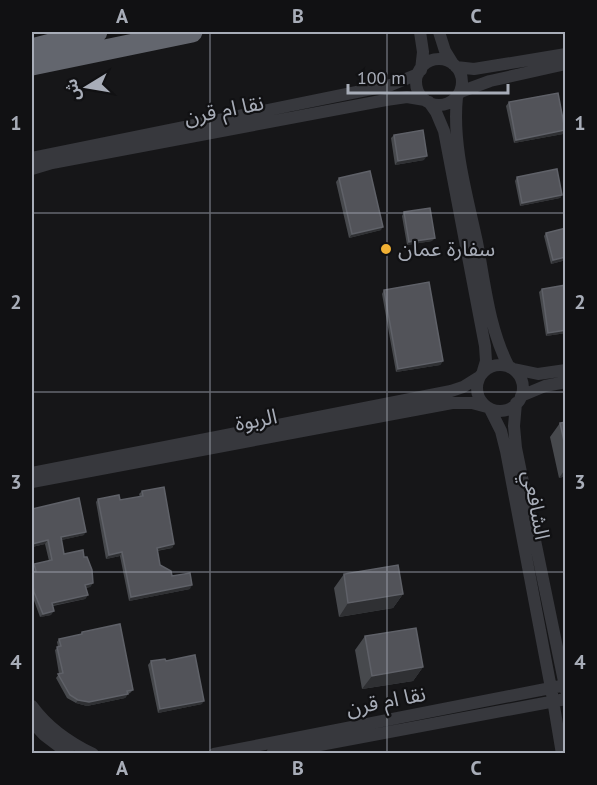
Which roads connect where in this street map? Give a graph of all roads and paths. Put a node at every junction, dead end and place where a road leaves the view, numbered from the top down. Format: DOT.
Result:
graph roads {
  1 [pos="98,32"];
  2 [pos="192,32"];
  3 [pos="420,32"];
  4 [pos="439,32"];
  5 [pos="32,49"];
  6 [pos="566,54"];
  7 [pos="566,64"];
  8 [pos="32,65"];
  9 [pos="455,65"];
  10 [pos="419,72"];
  11 [pos="458,95"];
  12 [pos="427,101"];
  13 [pos="32,158"];
  14 [pos="32,169"];
  15 [pos="512,368"];
  16 [pos="566,370"];
  17 [pos="481,374"];
  18 [pos="566,382"];
  19 [pos="519,400"];
  20 [pos="489,408"];
  21 [pos="32,473"];
  22 [pos="32,482"];
  23 [pos="562,687"];
  24 [pos="566,699"];
  25 [pos="552,701"];
  26 [pos="32,706"];
  27 [pos="32,722"];
  28 [pos="69,753"];
  29 [pos="93,753"];
  30 [pos="214,753"];
  31 [pos="272,753"];
  32 [pos="562,753"];
  1 -- 5 [label="highway"];
  2 -- 8 [label="highway"];
  3 -- 10 [label="street"];
  4 -- 9 [label="street"];
  6 -- 9 [label="street"];
  7 -- 11 [label="street"];
  9 -- 10 [label="street"];
  9 -- 11 [label="street"];
  10 -- 12 [label="street"];
  10 -- 13 [label="street, نقا ام قرن"];
  11 -- 12 [label="street"];
  11 -- 15 [label="street"];
  12 -- 14 [label="street, نقا ام قرن"];
  12 -- 17 [label="street"];
  15 -- 16 [label="street"];
  15 -- 17 [label="street"];
  15 -- 19 [label="street"];
  17 -- 20 [label="street"];
  17 -- 21 [label="street, الربوة"];
  18 -- 19 [label="street"];
  19 -- 20 [label="street"];
  19 -- 23 [label="street, الشافعي"];
  20 -- 22 [label="street, الربوة"];
  20 -- 23 [label="street, الشافعي"];
  23 -- 25 [label="street, الشافعي"];
  23 -- 30 [label="street, نقا ام قرن"];
  24 -- 25 [label="street, نقا ام قرن"];
  25 -- 31 [label="street, نقا ام قرن"];
  25 -- 32 [label="street, الشافعي"];
  26 -- 29 [label="street"];
  27 -- 28 [label="street"];
}
